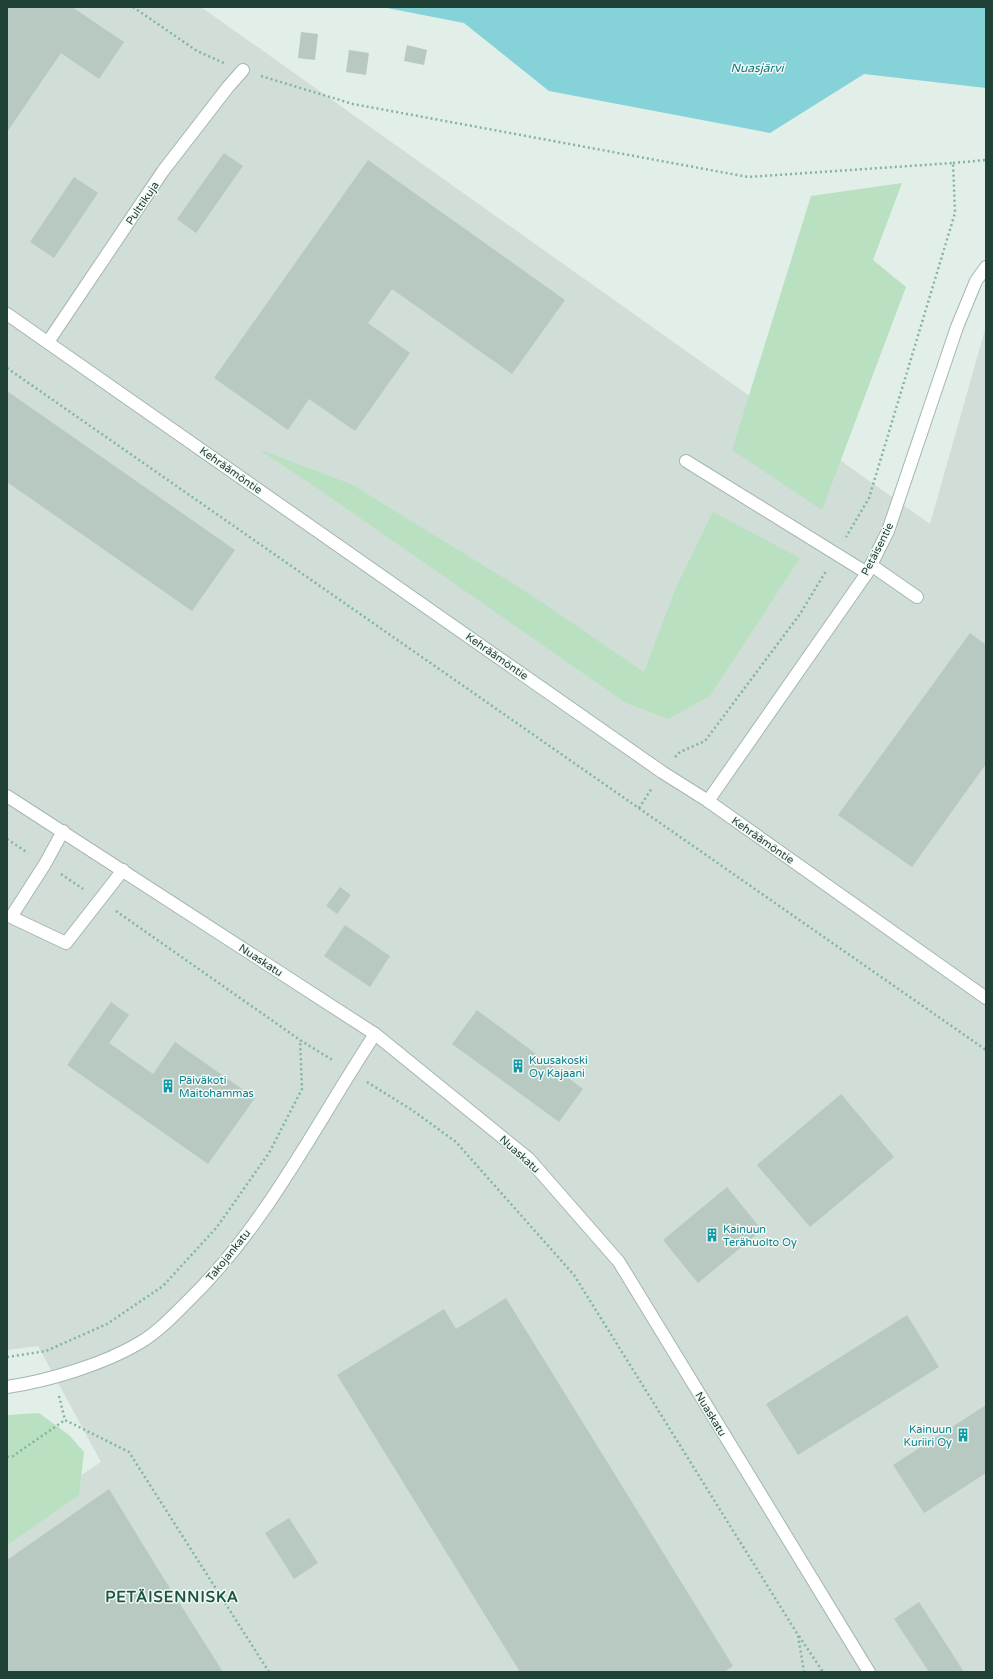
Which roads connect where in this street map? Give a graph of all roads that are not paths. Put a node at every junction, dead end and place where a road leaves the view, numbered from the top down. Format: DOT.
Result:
graph roads {
  1 [pos="243,70"];
  2 [pos="986,267"];
  3 [pos="7,314"];
  4 [pos="48,342"];
  5 [pos="686,461"];
  6 [pos="869,569"];
  7 [pos="918,597"];
  8 [pos="7,796"];
  9 [pos="708,801"];
  10 [pos="63,830"];
  11 [pos="123,870"];
  12 [pos="986,998"];
  13 [pos="375,1034"];
  14 [pos="7,1387"];
  15 [pos="869,1672"];
  1 -- 4 [label="street, Pulttikuja"];
  2 -- 6 [label="street, Petäisentie"];
  3 -- 4 [label="street, Kehräämöntie"];
  4 -- 9 [label="street, Kehräämöntie"];
  5 -- 6 [label="street"];
  6 -- 7 [label="street"];
  6 -- 9 [label="street, Petäisentie"];
  8 -- 10 [label="street, Nuaskatu"];
  9 -- 12 [label="street, Kehräämöntie"];
  10 -- 11 [label="street, Nuaskatu"];
  10 -- 11 [label="street"];
  11 -- 13 [label="street, Nuaskatu"];
  13 -- 14 [label="street, Takojankatu"];
  13 -- 15 [label="street, Nuaskatu"];
}
